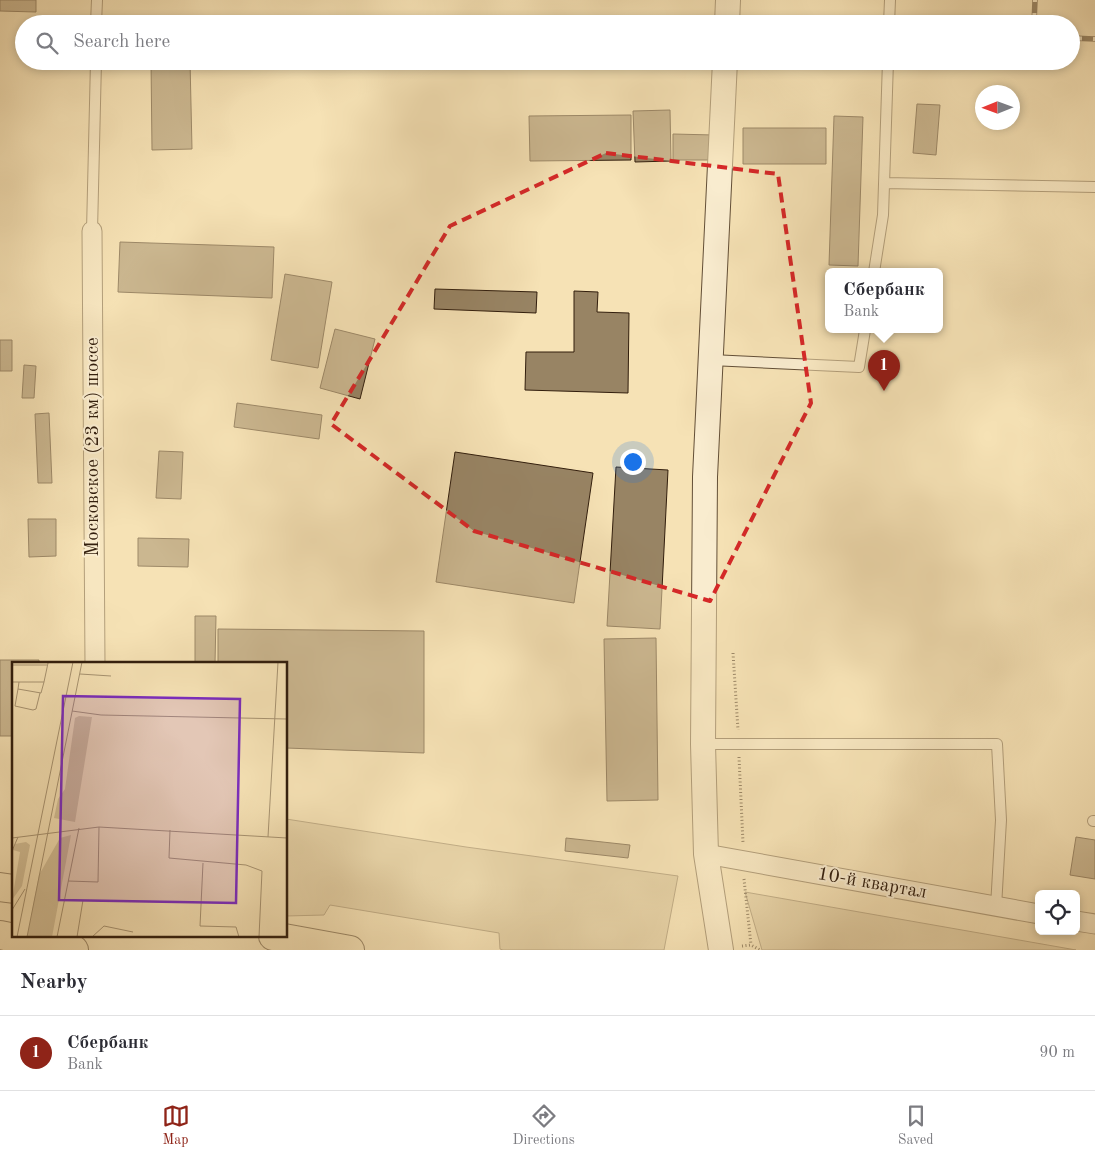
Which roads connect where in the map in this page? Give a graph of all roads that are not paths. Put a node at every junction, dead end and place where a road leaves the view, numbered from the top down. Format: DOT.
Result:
graph roads {
  1 [pos="97,0"];
  2 [pos="728,0"];
  3 [pos="890,0"];
  4 [pos="96,15"];
  5 [pos="727,15"];
  6 [pos="889,15"];
  7 [pos="96,70"];
  8 [pos="725,70"];
  9 [pos="888,70"];
  10 [pos="884,183"];
  11 [pos="1095,187"];
  12 [pos="92,231"];
  13 [pos="875,268"];
  14 [pos="865,333"];
  15 [pos="711,360"];
  16 [pos="95,662"];
  17 [pos="703,744"];
  18 [pos="706,854"];
  19 [pos="996,907"];
  20 [pos="1035,913"];
  21 [pos="1080,922"];
  22 [pos="1095,924"];
  23 [pos="15,938"];
  24 [pos="284,938"];
  25 [pos="74,950"];
  26 [pos="350,950"];
  27 [pos="721,950"];
  1 -- 4 [label="lane"];
  2 -- 5 [label="street"];
  3 -- 6 [label="lane"];
  7 -- 12 [label="lane"];
  8 -- 15 [label="street"];
  9 -- 10 [label="lane"];
  10 -- 11 [label="lane"];
  10 -- 13 [label="lane"];
  12 -- 16 [label="street, Московское (23 км) шоссе"];
  14 -- 15 [label="lane"];
  15 -- 17 [label="street"];
  17 -- 18 [label="street"];
  17 -- 19 [label="lane"];
  18 -- 19 [label="street, 10-й квартал"];
  18 -- 27 [label="street"];
  19 -- 20 [label="street, 10-й квартал"];
  21 -- 22 [label="street"];
  23 -- 25 [label="main road"];
  24 -- 26 [label="main road"];
}
